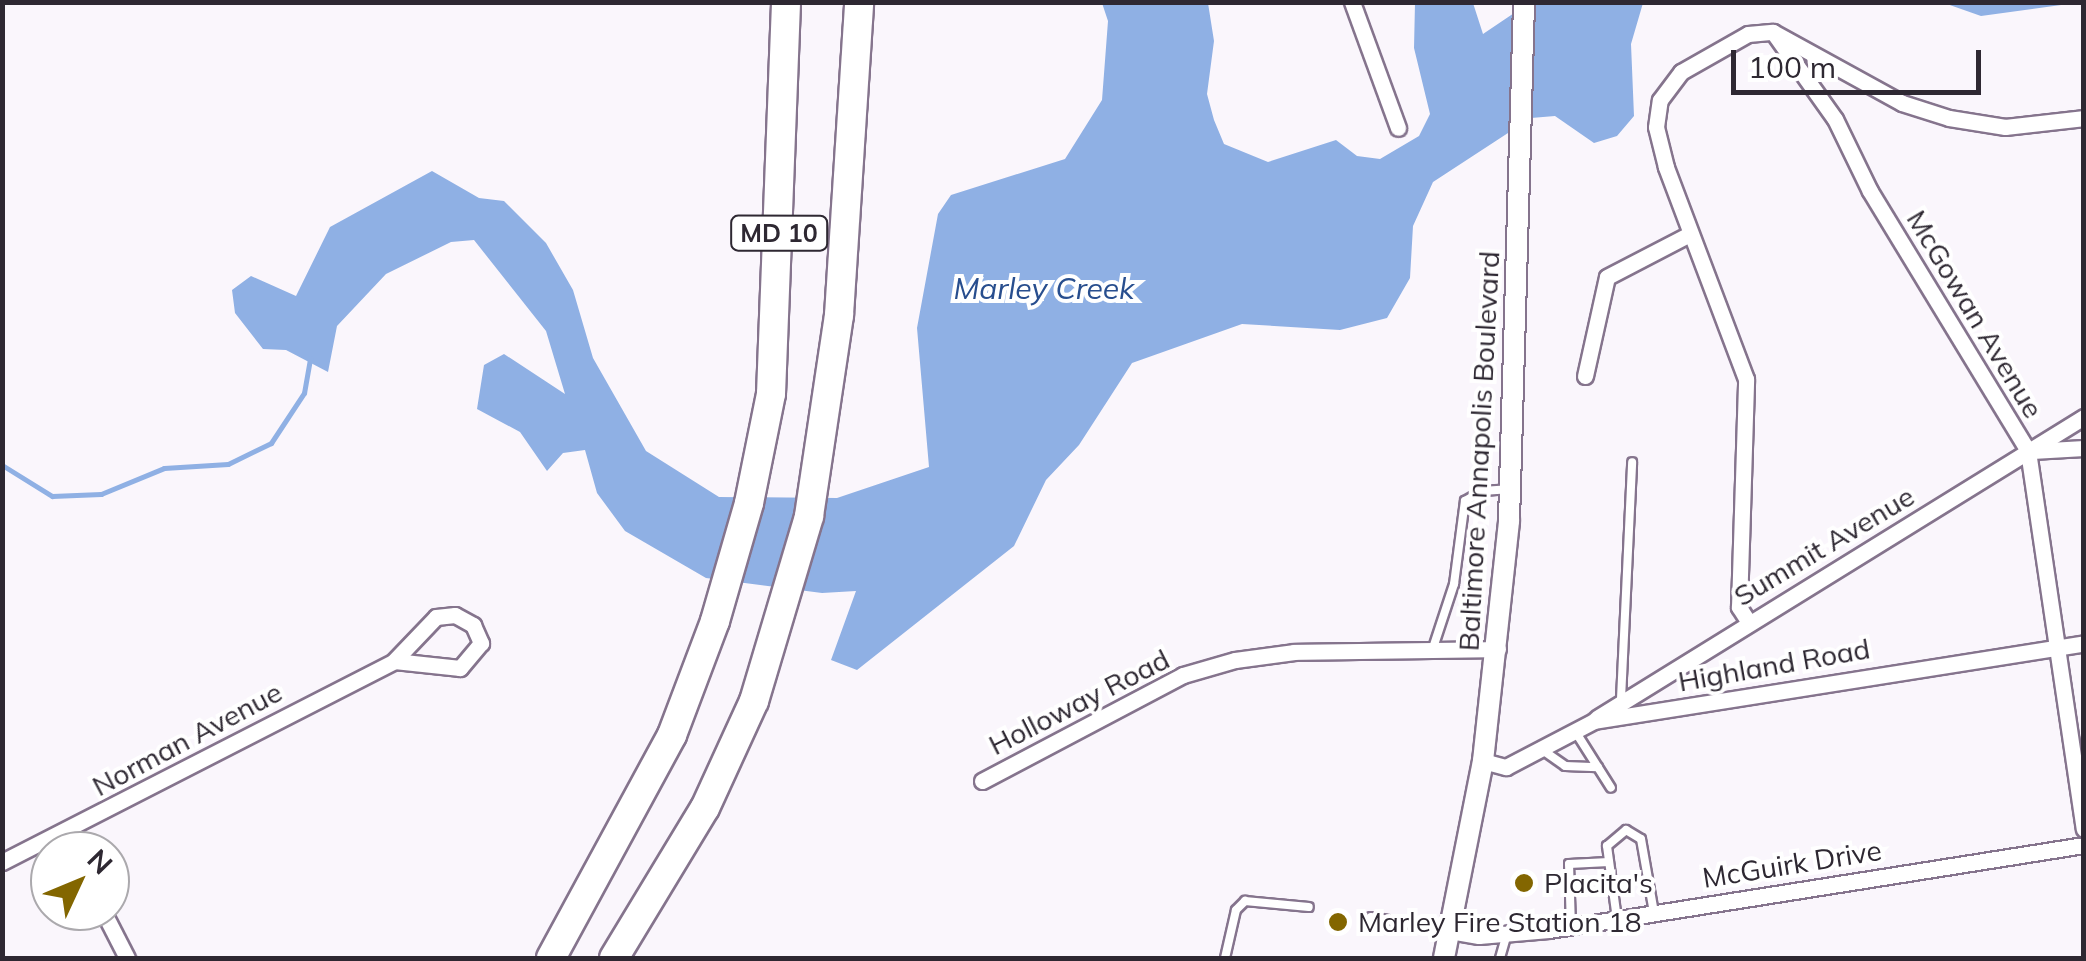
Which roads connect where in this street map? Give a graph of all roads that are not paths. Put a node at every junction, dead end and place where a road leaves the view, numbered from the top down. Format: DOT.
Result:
graph roads {
  1 [pos="786,2"];
  2 [pos="859,2"];
  3 [pos="1352,2"];
  4 [pos="1524,2"];
  5 [pos="1773,32"];
  6 [pos="2084,118"];
  7 [pos="1398,128"];
  8 [pos="1690,234"];
  9 [pos="1585,376"];
  10 [pos="2084,417"];
  11 [pos="2084,448"];
  12 [pos="2028,451"];
  13 [pos="1632,462"];
  14 [pos="1510,489"];
  15 [pos="1748,621"];
  16 [pos="2057,643"];
  17 [pos="2084,643"];
  18 [pos="1498,649"];
  19 [pos="1432,651"];
  20 [pos="394,661"];
  21 [pos="1622,698"];
  22 [pos="1594,721"];
  23 [pos="1575,730"];
  24 [pos="1541,748"];
  25 [pos="1483,761"];
  26 [pos="1598,767"];
  27 [pos="982,780"];
  28 [pos="1611,788"];
  29 [pos="2084,829"];
  30 [pos="64,831"];
  31 [pos="2084,845"];
  32 [pos="30,848"];
  33 [pos="2,862"];
  34 [pos="1609,862"];
  35 [pos="1309,907"];
  36 [pos="1654,913"];
  37 [pos="1371,918"];
  38 [pos="1618,919"];
  39 [pos="1571,927"];
  40 [pos="114,931"];
  41 [pos="1450,931"];
  42 [pos="1507,934"];
  43 [pos="127,958"];
  44 [pos="551,958"];
  45 [pos="614,958"];
  46 [pos="1225,958"];
  47 [pos="1444,958"];
  48 [pos="1500,958"];
  1 -- 44 [label="highway, MD 10"];
  2 -- 45 [label="highway, MD 10"];
  3 -- 7 [label="street"];
  4 -- 14 [label="main road, Baltimore Annapolis Boulevard"];
  5 -- 6 [label="street"];
  5 -- 8 [label="street"];
  5 -- 12 [label="street, McGowan Avenue"];
  8 -- 9 [label="street"];
  8 -- 15 [label="street"];
  10 -- 12 [label="street, Summit Avenue"];
  11 -- 12 [label="street"];
  12 -- 15 [label="street, Summit Avenue"];
  12 -- 16 [label="street, McGowan Avenue"];
  13 -- 21 [label="lane"];
  14 -- 18 [label="main road, Baltimore Annapolis Boulevard"];
  14 -- 19 [label="lane"];
  15 -- 21 [label="street, Summit Avenue"];
  16 -- 17 [label="street, Highland Road"];
  16 -- 22 [label="street, Highland Road"];
  16 -- 29 [label="street, McGowan Avenue"];
  18 -- 19 [label="street, Holloway Road"];
  18 -- 25 [label="main road, Baltimore Annapolis Boulevard"];
  19 -- 27 [label="street, Holloway Road"];
  20 -- 20 [label="street, Norman Avenue"];
  20 -- 30 [label="street, Norman Avenue"];
  21 -- 22 [label="street, Summit Avenue"];
  22 -- 23 [label="street, Highland Road"];
  23 -- 24 [label="street, Highland Road"];
  23 -- 26 [label="lane"];
  24 -- 25 [label="street, Highland Road"];
  24 -- 26 [label="lane"];
  25 -- 41 [label="main road, Baltimore Annapolis Boulevard"];
  26 -- 28 [label="lane"];
  31 -- 36 [label="street, McGuirk Drive"];
  32 -- 33 [label="street, Norman Avenue"];
  34 -- 36 [label="lane"];
  34 -- 38 [label="lane"];
  34 -- 39 [label="lane"];
  35 -- 46 [label="lane"];
  36 -- 38 [label="street, McGuirk Drive"];
  37 -- 41 [label="lane"];
  38 -- 39 [label="street, McGuirk Drive"];
  39 -- 42 [label="street, McGuirk Drive"];
  40 -- 43 [label="street"];
  41 -- 42 [label="street, McGuirk Drive"];
  41 -- 47 [label="main road, Baltimore Annapolis Boulevard"];
  42 -- 48 [label="lane"];
}
